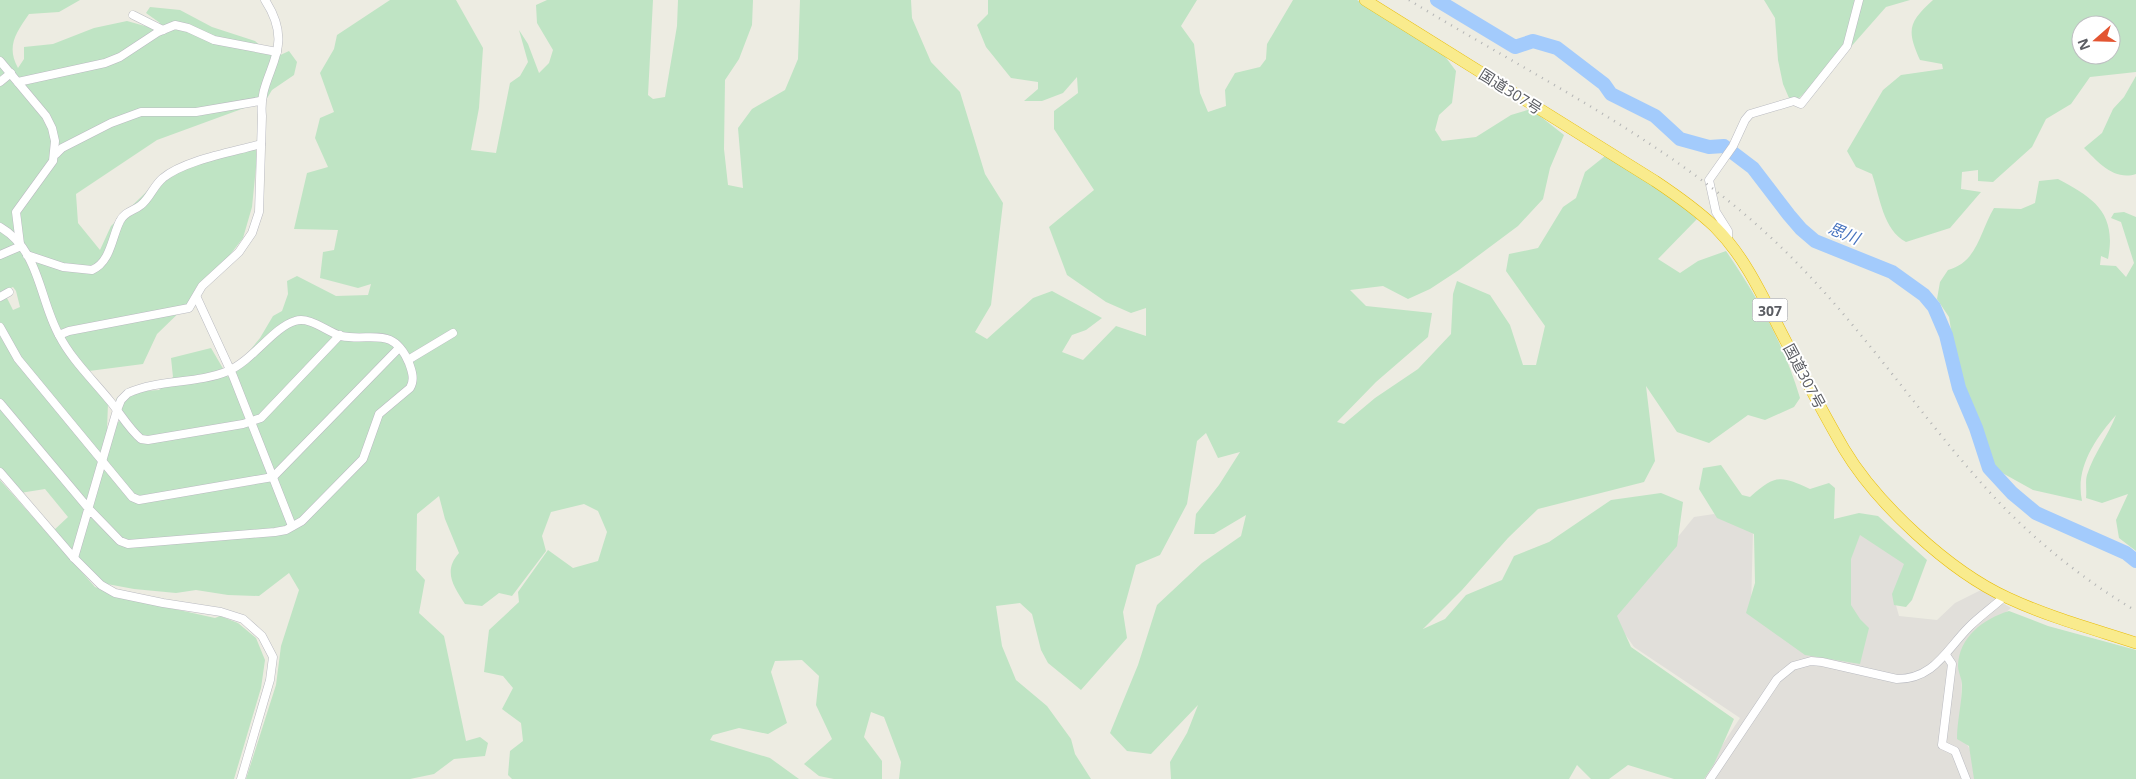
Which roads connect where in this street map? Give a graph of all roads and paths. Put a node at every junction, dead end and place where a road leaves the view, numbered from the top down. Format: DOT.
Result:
graph roads {
  1 [pos="265,0"];
  2 [pos="1365,0"];
  3 [pos="1859,0"];
  4 [pos="133,15"];
  5 [pos="163,30"];
  6 [pos="278,52"];
  7 [pos="0,61"];
  8 [pos="12,73"];
  9 [pos="0,82"];
  10 [pos="18,82"];
  11 [pos="260,101"];
  12 [pos="261,144"];
  13 [pos="56,154"];
  14 [pos="0,228"];
  15 [pos="1728,242"];
  16 [pos="21,246"];
  17 [pos="0,255"];
  18 [pos="27,255"];
  19 [pos="10,292"];
  20 [pos="0,297"];
  21 [pos="197,298"];
  22 [pos="0,327"];
  23 [pos="453,334"];
  24 [pos="59,335"];
  25 [pos="340,335"];
  26 [pos="399,348"];
  27 [pos="408,360"];
  28 [pos="230,370"];
  29 [pos="0,403"];
  30 [pos="117,410"];
  31 [pos="252,422"];
  32 [pos="103,459"];
  33 [pos="0,472"];
  34 [pos="273,477"];
  35 [pos="89,509"];
  36 [pos="292,526"];
  37 [pos="74,558"];
  38 [pos="2005,596"];
  39 [pos="2136,643"];
  40 [pos="1946,655"];
  41 [pos="241,779"];
  42 [pos="1710,779"];
  43 [pos="1966,779"];
  1 -- 6 [label="street"];
  2 -- 15 [label="highway, 国道307号 / 307"];
  3 -- 15 [label="street"];
  4 -- 5 [label="street"];
  5 -- 6 [label="street"];
  5 -- 10 [label="street"];
  6 -- 11 [label="street"];
  7 -- 8 [label="street"];
  8 -- 9 [label="street"];
  8 -- 10 [label="street"];
  10 -- 13 [label="street"];
  11 -- 12 [label="street"];
  11 -- 13 [label="street"];
  12 -- 18 [label="street"];
  12 -- 21 [label="street"];
  13 -- 16 [label="street"];
  14 -- 16 [label="street"];
  15 -- 38 [label="highway, 国道307号 / 307"];
  16 -- 17 [label="street"];
  16 -- 18 [label="street"];
  18 -- 24 [label="street"];
  19 -- 20 [label="street"];
  21 -- 24 [label="street"];
  21 -- 28 [label="street"];
  22 -- 32 [label="street"];
  23 -- 27 [label="street"];
  24 -- 30 [label="street"];
  25 -- 26 [label="street"];
  25 -- 28 [label="street"];
  25 -- 31 [label="street"];
  26 -- 27 [label="street"];
  26 -- 34 [label="street"];
  27 -- 36 [label="street"];
  28 -- 30 [label="street"];
  28 -- 31 [label="street"];
  29 -- 35 [label="street"];
  30 -- 31 [label="street"];
  30 -- 32 [label="street"];
  31 -- 34 [label="street"];
  32 -- 34 [label="street"];
  32 -- 35 [label="street"];
  33 -- 37 [label="street"];
  34 -- 36 [label="street"];
  35 -- 36 [label="street"];
  35 -- 37 [label="street"];
  37 -- 41 [label="street"];
  38 -- 39 [label="highway, 国道307号 / 307"];
  38 -- 40 [label="street"];
  40 -- 42 [label="street"];
  40 -- 43 [label="street"];
}
